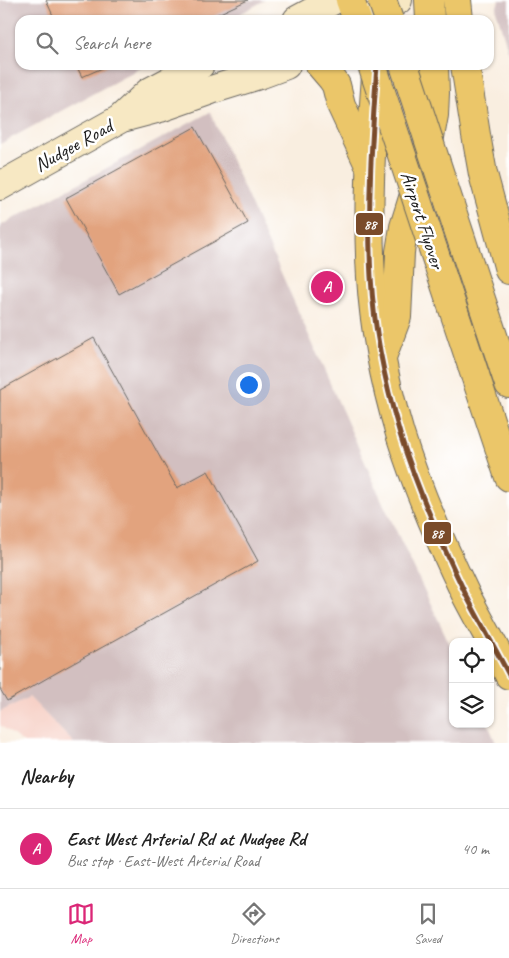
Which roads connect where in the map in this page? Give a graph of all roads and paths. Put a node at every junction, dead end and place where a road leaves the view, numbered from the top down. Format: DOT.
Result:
graph roads {
  1 [pos="334,0"];
  2 [pos="350,0"];
  3 [pos="429,0"];
  4 [pos="457,0"];
  5 [pos="306,15"];
  6 [pos="355,15"];
  7 [pos="430,15"];
  8 [pos="458,15"];
  9 [pos="191,70"];
  10 [pos="272,70"];
  11 [pos="324,70"];
  12 [pos="374,70"];
  13 [pos="377,70"];
  14 [pos="406,70"];
  15 [pos="434,70"];
  16 [pos="466,70"];
  17 [pos="120,119"];
  18 [pos="370,169"];
  19 [pos="0,186"];
  20 [pos="509,270"];
  21 [pos="382,358"];
  22 [pos="506,375"];
  23 [pos="509,477"];
  24 [pos="509,675"];
  1 -- 5 [label="main road"];
  2 -- 6 [label="main road"];
  3 -- 7 [label="main road"];
  4 -- 8 [label="main road"];
  9 -- 17 [label="main road, Nudgee Road"];
  10 -- 17 [label="main road, Nudgee Road"];
  11 -- 18 [label="main road"];
  12 -- 23 [label="main road, Airport Flyover, bridge"];
  13 -- 18 [label="main road"];
  14 -- 22 [label="main road, Airport Flyover, bridge"];
  15 -- 21 [label="main road"];
  16 -- 20 [label="main road"];
  17 -- 19 [label="main road, Nudgee Road"];
  18 -- 21 [label="main road"];
  21 -- 24 [label="main road"];
}
